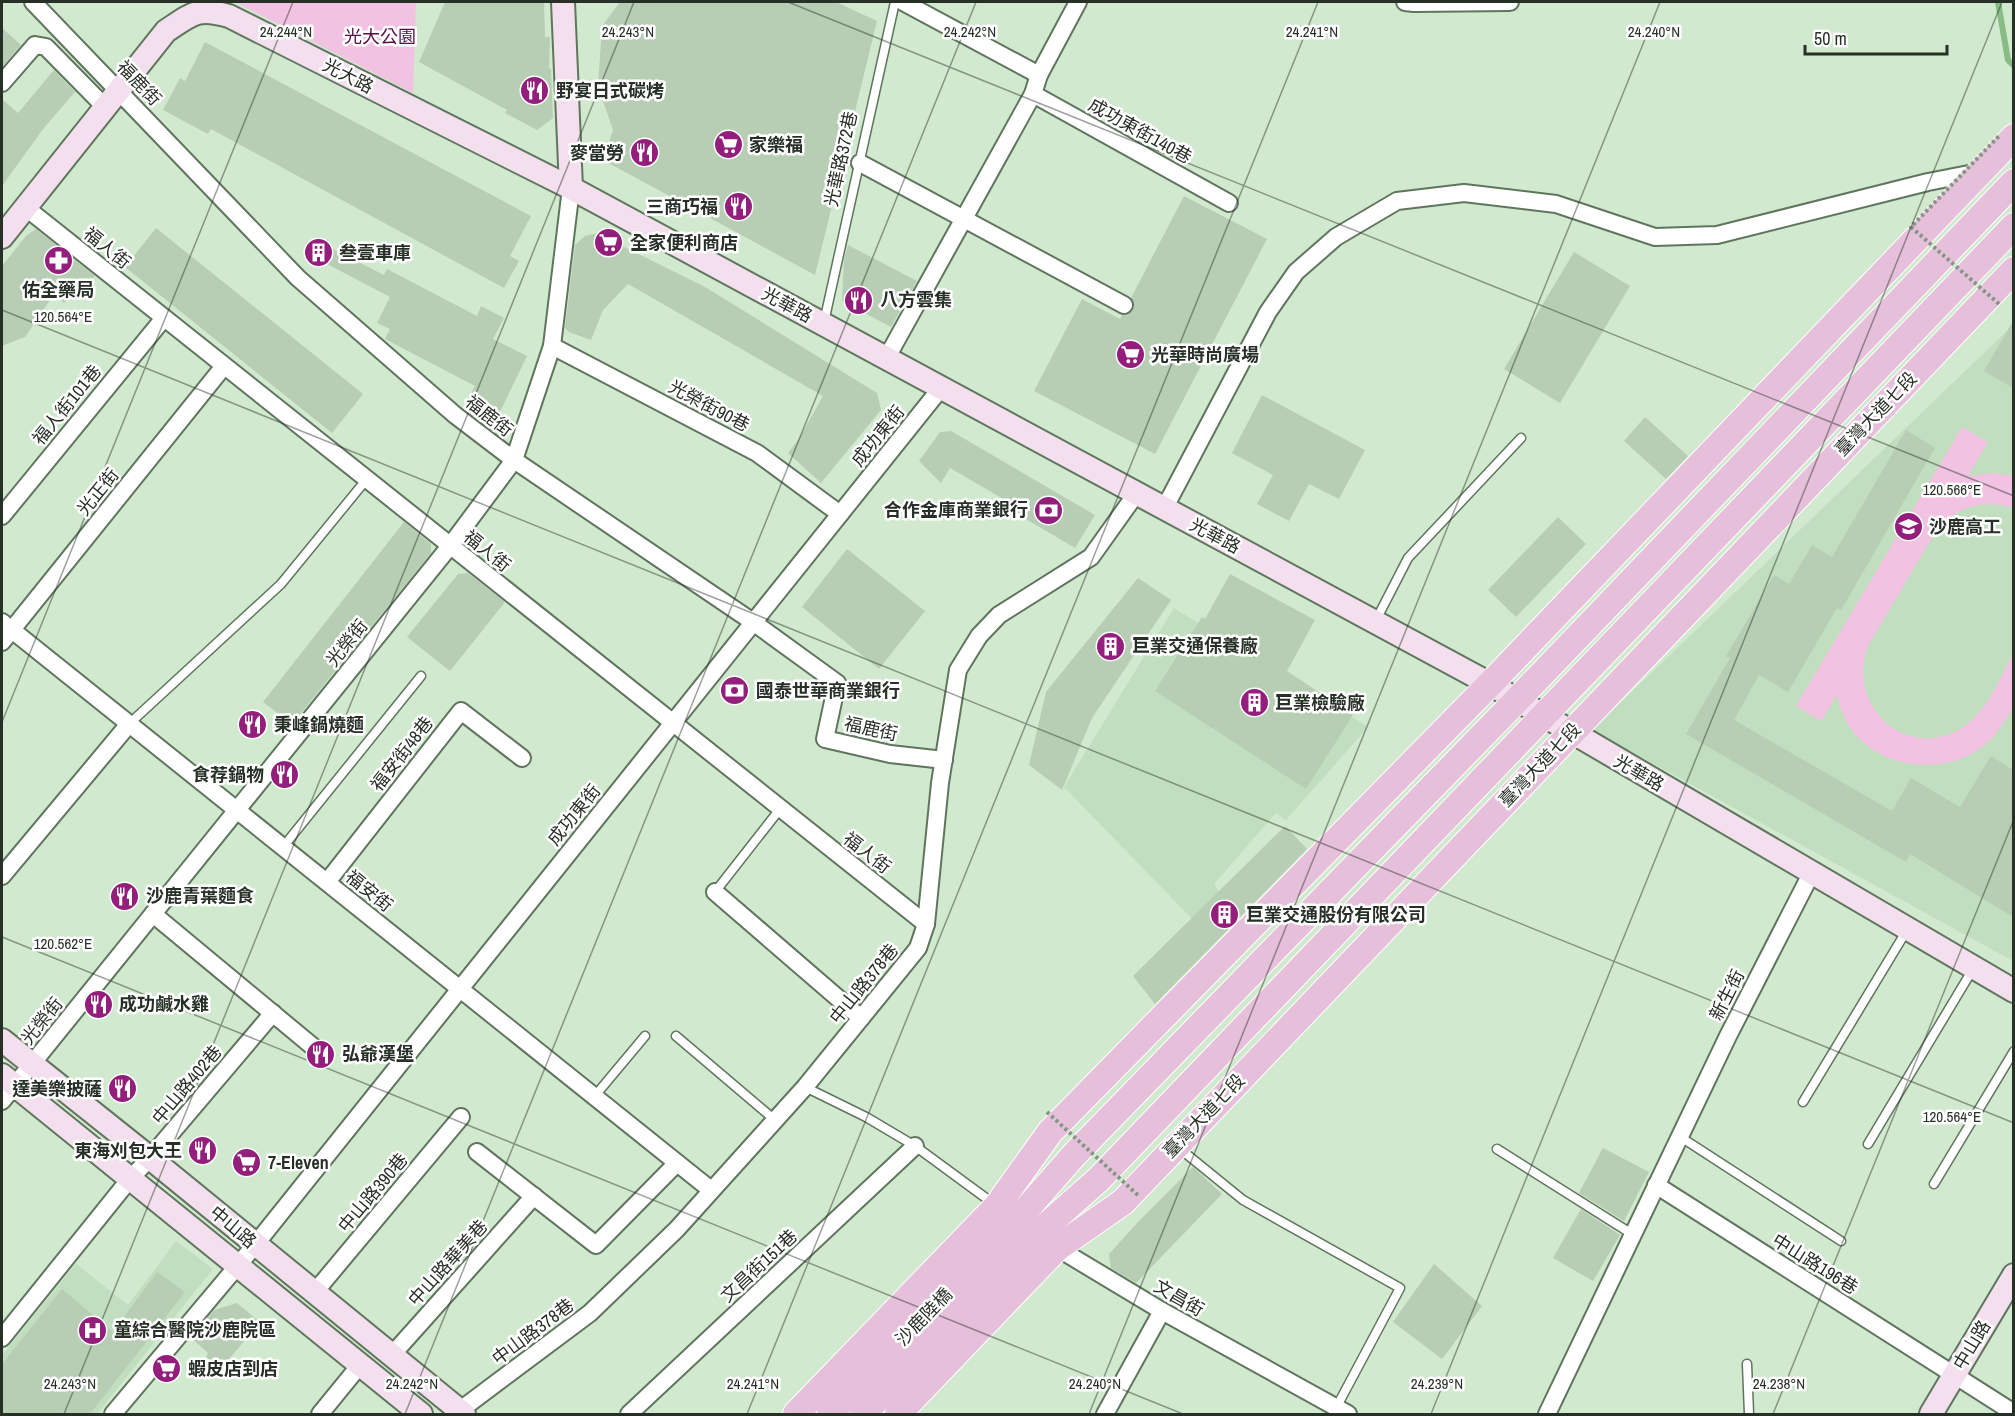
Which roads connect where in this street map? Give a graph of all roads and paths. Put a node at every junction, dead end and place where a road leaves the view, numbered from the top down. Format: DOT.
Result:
graph roads {
  1 [pos="33,2"];
  2 [pos="563,2"];
  3 [pos="895,2"];
  4 [pos="903,2"];
  5 [pos="1078,2"];
  6 [pos="1405,2"];
  7 [pos="1510,2"];
  8 [pos="1039,75"];
  9 [pos="2,83"];
  10 [pos="119,89"];
  11 [pos="1033,94"];
  12 [pos="105,107"];
  13 [pos="2006,136"];
  14 [pos="860,163"];
  15 [pos="1980,172"];
  16 [pos="2013,182"];
  17 [pos="571,188"];
  18 [pos="1229,203"];
  19 [pos="25,207"];
  20 [pos="963,218"];
  21 [pos="2013,226"];
  22 [pos="2,237"];
  23 [pos="2013,270"];
  24 [pos="1999,304"];
  25 [pos="1124,305"];
  26 [pos="164,318"];
  27 [pos="824,325"];
  28 [pos="552,346"];
  29 [pos="886,359"];
  30 [pos="224,366"];
  31 [pos="941,388"];
  32 [pos="1521,438"];
  33 [pos="514,460"];
  34 [pos="366,480"];
  35 [pos="1136,494"];
  36 [pos="1164,509"];
  37 [pos="840,514"];
  38 [pos="2,516"];
  39 [pos="450,546"];
  40 [pos="753,622"];
  41 [pos="1375,622"];
  42 [pos="5,631"];
  43 [pos="1520,653"];
  44 [pos="421,676"];
  45 [pos="1490,684"];
  46 [pos="1517,700"];
  47 [pos="1544,716"];
  48 [pos="129,724"];
  49 [pos="672,724"];
  50 [pos="1571,732"];
  51 [pos="522,758"];
  52 [pos="944,760"];
  53 [pos="780,809"];
  54 [pos="237,810"];
  55 [pos="283,847"];
  56 [pos="1811,874"];
  57 [pos="2,876"];
  58 [pos="327,882"];
  59 [pos="715,892"];
  60 [pos="153,914"];
  61 [pos="926,924"];
  62 [pos="1907,929"];
  63 [pos="1974,967"];
  64 [pos="460,988"];
  65 [pos="2013,991"];
  66 [pos="273,1013"];
  67 [pos="861,1018"];
  68 [pos="645,1036"];
  69 [pos="676,1036"];
  70 [pos="2,1040"];
  71 [pos="317,1050"];
  72 [pos="2013,1051"];
  73 [pos="32,1064"];
  74 [pos="6,1087"];
  75 [pos="805,1087"];
  76 [pos="594,1097"];
  77 [pos="1803,1102"];
  78 [pos="1047,1112"];
  79 [pos="461,1117"];
  80 [pos="776,1120"];
  81 [pos="1679,1136"];
  82 [pos="1869,1144"];
  83 [pos="1177,1145"];
  84 [pos="915,1146"];
  85 [pos="1497,1149"];
  86 [pos="477,1152"];
  87 [pos="150,1158"];
  88 [pos="677,1163"];
  89 [pos="129,1180"];
  90 [pos="1656,1185"];
  91 [pos="1934,1185"];
  92 [pos="711,1190"];
  93 [pos="534,1196"];
  94 [pos="1140,1197"];
  95 [pos="1027,1227"];
  96 [pos="1632,1234"];
  97 [pos="1841,1241"];
  98 [pos="255,1245"];
  99 [pos="237,1266"];
  100 [pos="2013,1275"];
  101 [pos="314,1293"];
  102 [pos="1162,1311"];
  103 [pos="2,1338"];
  104 [pos="391,1356"];
  105 [pos="1747,1364"];
  106 [pos="360,1365"];
  107 [pos="1954,1375"];
  108 [pos="1342,1411"];
  109 [pos="459,1413"];
  110 [pos="2013,1413"];
  111 [pos="113,1414"];
  112 [pos="320,1414"];
  113 [pos="422,1414"];
  114 [pos="629,1414"];
  115 [pos="796,1414"];
  116 [pos="830,1414"];
  117 [pos="863,1414"];
  118 [pos="898,1414"];
  119 [pos="1105,1414"];
  120 [pos="1547,1414"];
  121 [pos="1749,1414"];
  122 [pos="1931,1414"];
  1 -- 10 [label="street, 福鹿街"];
  2 -- 17 [label="street"];
  3 -- 14 [label="lane, 光華路372巷"];
  4 -- 8 [label="street"];
  5 -- 8 [label="street"];
  6 -- 7 [label="street"];
  8 -- 11 [label="street"];
  9 -- 12 [label="street"];
  10 -- 12 [label="street, 光大路"];
  10 -- 17 [label="street, 光大路"];
  10 -- 33 [label="street, 福鹿街"];
  11 -- 18 [label="street, 成功東街140巷"];
  11 -- 20 [label="street"];
  12 -- 19 [label="street, 光大路"];
  13 -- 15 [label="main road, 臺灣大道七段"];
  13 -- 24 [label="path, bridge"];
  14 -- 20 [label="street"];
  14 -- 27 [label="lane, 光華路372巷"];
  15 -- 36 [label="street"];
  15 -- 43 [label="main road, 臺灣大道七段"];
  16 -- 46 [label="main road, 臺灣大道七段"];
  17 -- 27 [label="street, 光華路"];
  17 -- 28 [label="street, 光榮街"];
  19 -- 22 [label="street, 光大路"];
  19 -- 26 [label="street, 福人街"];
  20 -- 25 [label="street"];
  20 -- 29 [label="street"];
  21 -- 47 [label="main road, 臺灣大道七段"];
  23 -- 50 [label="main road, 臺灣大道七段"];
  26 -- 30 [label="street, 福人街"];
  26 -- 38 [label="street, 福人街101巷"];
  27 -- 29 [label="street, 光華路"];
  28 -- 33 [label="street, 光榮街"];
  28 -- 37 [label="street, 光榮街90巷"];
  29 -- 31 [label="street, 光華路"];
  30 -- 34 [label="street, 福人街"];
  30 -- 42 [label="street, 光正街"];
  31 -- 35 [label="street, 光華路"];
  31 -- 37 [label="street, 成功東街"];
  32 -- 41 [label="lane"];
  33 -- 39 [label="street, 光榮街"];
  33 -- 40 [label="street, 福鹿街"];
  34 -- 39 [label="street, 福人街"];
  34 -- 48 [label="lane"];
  35 -- 36 [label="street, 光華路"];
  35 -- 52 [label="street, 中山路378巷"];
  36 -- 41 [label="street, 光華路"];
  37 -- 40 [label="street, 成功東街"];
  39 -- 49 [label="street, 福人街"];
  39 -- 54 [label="street, 光榮街"];
  40 -- 49 [label="street, 成功東街"];
  40 -- 52 [label="street, 福鹿街"];
  41 -- 45 [label="street, 光華路"];
  42 -- 48 [label="street, 福安街"];
  43 -- 45 [label="main road, 臺灣大道七段"];
  43 -- 46 [label="main road"];
  44 -- 55 [label="lane"];
  45 -- 46 [label="street, 光華路"];
  45 -- 95 [label="main road, 臺灣大道七段"];
  46 -- 47 [label="street, 光華路"];
  46 -- 95 [label="main road, 臺灣大道七段"];
  47 -- 50 [label="street, 光華路"];
  47 -- 95 [label="main road, 臺灣大道七段"];
  48 -- 54 [label="street, 福安街"];
  48 -- 57 [label="street"];
  49 -- 53 [label="street, 福人街"];
  49 -- 64 [label="street, 成功東街"];
  50 -- 56 [label="street, 光華路"];
  50 -- 83 [label="main road, 臺灣大道七段"];
  51 -- 58 [label="street, 福安街48巷"];
  52 -- 61 [label="street, 中山路378巷"];
  53 -- 59 [label="lane"];
  53 -- 61 [label="street, 福人街"];
  54 -- 55 [label="street, 福安街"];
  54 -- 60 [label="street, 光榮街"];
  55 -- 58 [label="street, 福安街"];
  56 -- 62 [label="street, 光華路"];
  56 -- 81 [label="street, 新生街"];
  58 -- 64 [label="street, 福安街"];
  59 -- 67 [label="street"];
  60 -- 66 [label="street"];
  60 -- 73 [label="street, 光榮街"];
  61 -- 67 [label="street, 中山路378巷"];
  62 -- 63 [label="street, 光華路"];
  62 -- 77 [label="lane"];
  63 -- 65 [label="street, 光華路"];
  63 -- 82 [label="lane"];
  64 -- 76 [label="street, 福安街"];
  64 -- 98 [label="street, 成功東街"];
  66 -- 71 [label="street"];
  66 -- 87 [label="street, 中山路402巷"];
  67 -- 75 [label="street, 中山路378巷"];
  68 -- 76 [label="lane"];
  69 -- 80 [label="lane"];
  70 -- 73 [label="street, 中山路"];
  72 -- 91 [label="lane"];
  73 -- 74 [label="street, 光榮街"];
  73 -- 87 [label="street, 中山路"];
  74 -- 89 [label="street, 中山路"];
  75 -- 80 [label="street, 中山路378巷"];
  75 -- 84 [label="lane"];
  76 -- 88 [label="street, 福安街"];
  78 -- 94 [label="path, bridge"];
  79 -- 101 [label="street, 中山路390巷"];
  80 -- 92 [label="street, 中山路378巷"];
  81 -- 90 [label="street, 新生街"];
  81 -- 97 [label="lane"];
  83 -- 95 [label="main road, 臺灣大道七段"];
  83 -- 108 [label="lane"];
  84 -- 95 [label="lane"];
  84 -- 114 [label="street, 文昌街151巷"];
  85 -- 96 [label="lane"];
  86 -- 93 [label="street"];
  87 -- 89 [label="street, 中山路402巷"];
  87 -- 98 [label="street, 中山路"];
  88 -- 92 [label="street, 福安街"];
  88 -- 93 [label="street"];
  89 -- 99 [label="street, 中山路"];
  89 -- 103 [label="street, 中山路402巷"];
  90 -- 96 [label="street, 新生街"];
  90 -- 107 [label="street, 中山路196巷"];
  92 -- 109 [label="street, 中山路378巷"];
  93 -- 104 [label="street, 中山路華美巷"];
  95 -- 102 [label="street, 文昌街"];
  95 -- 115 [label="main road, 臺灣大道七段"];
  95 -- 116 [label="main road, 沙鹿陸橋"];
  95 -- 117 [label="main road, 沙鹿陸橋"];
  95 -- 118 [label="main road, 臺灣大道七段"];
  96 -- 120 [label="street, 新生街"];
  98 -- 99 [label="street, 成功東街"];
  98 -- 101 [label="street, 中山路"];
  99 -- 106 [label="street, 中山路"];
  99 -- 111 [label="street, 成功東街"];
  100 -- 107 [label="street, 中山路"];
  101 -- 104 [label="street, 中山路"];
  102 -- 108 [label="street, 文昌街"];
  102 -- 119 [label="street"];
  104 -- 109 [label="street, 中山路"];
  105 -- 121 [label="lane"];
  106 -- 112 [label="street"];
  106 -- 113 [label="street, 中山路"];
  107 -- 110 [label="street, 中山路196巷"];
  107 -- 122 [label="street, 中山路"];
}
